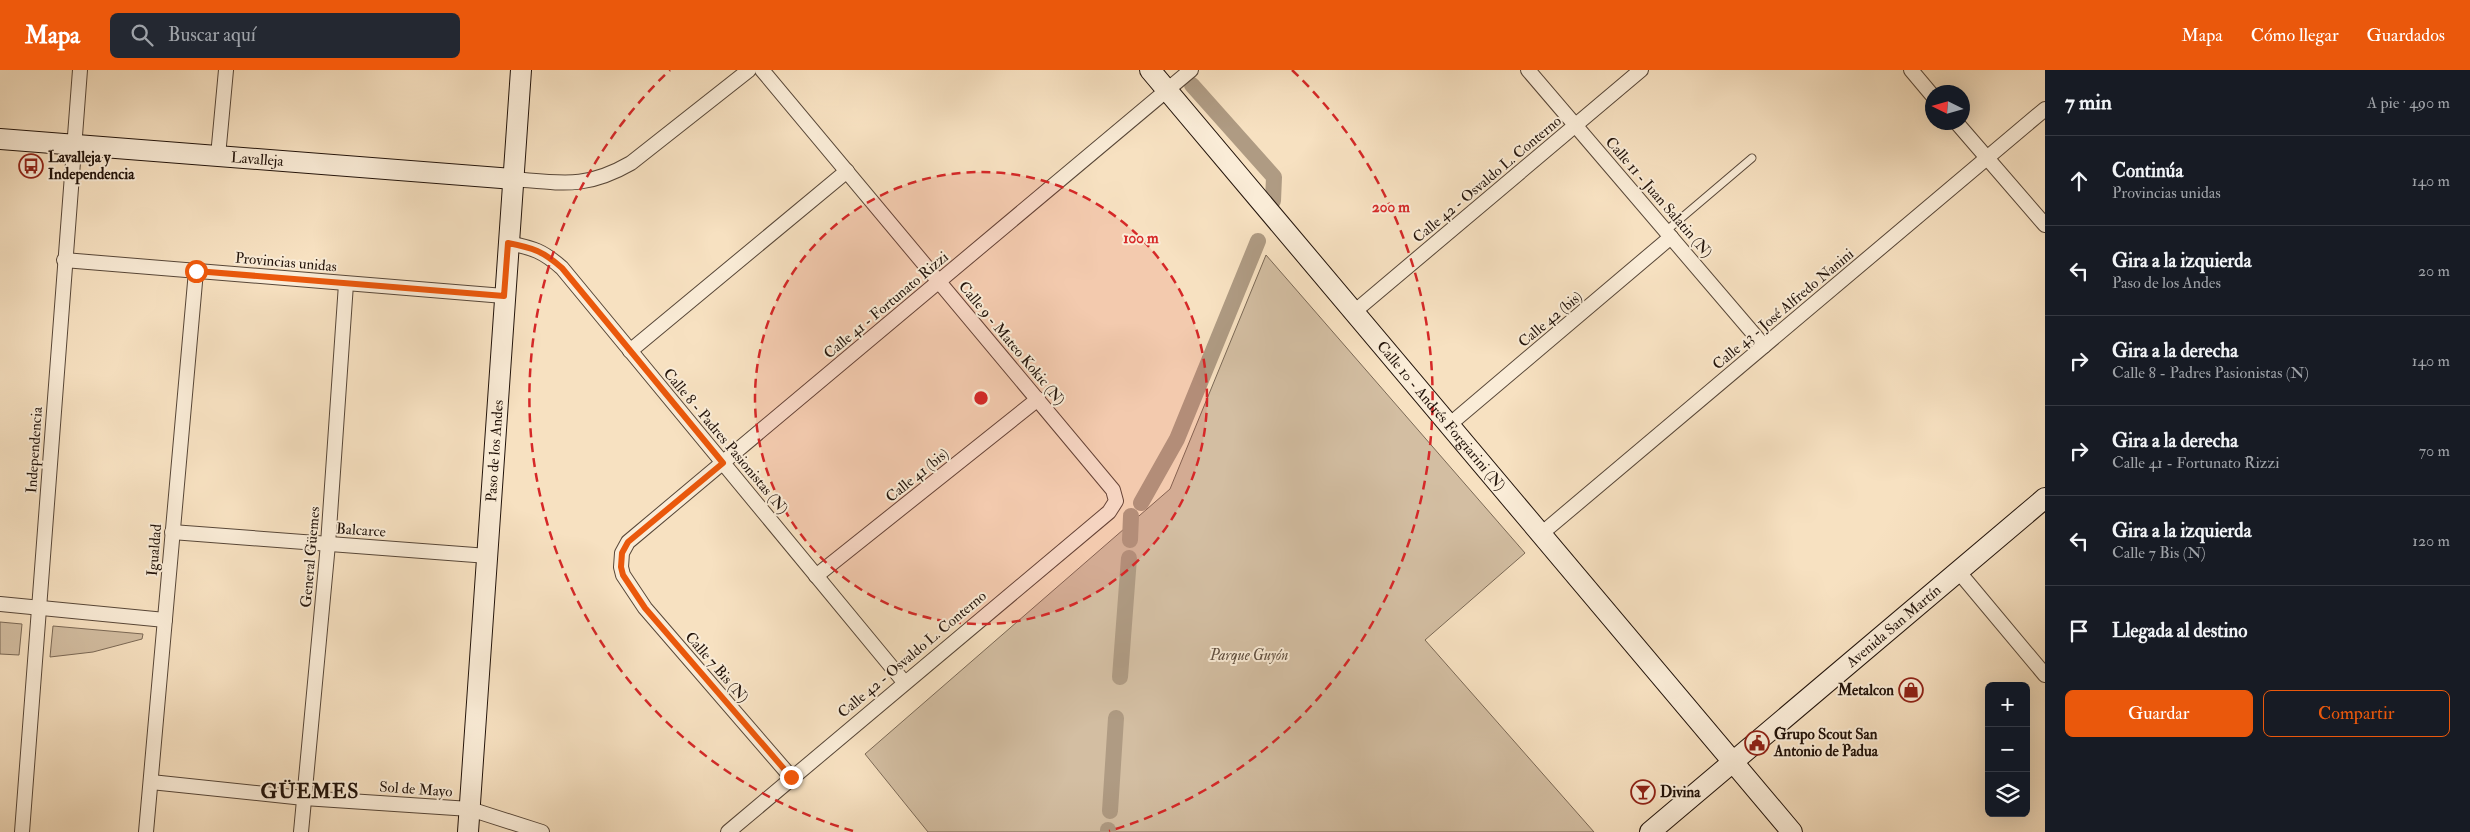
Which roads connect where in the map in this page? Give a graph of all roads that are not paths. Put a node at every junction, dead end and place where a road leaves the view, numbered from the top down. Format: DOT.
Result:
graph roads {
  1 [pos="80,70"];
  2 [pos="226,70"];
  3 [pos="521,70"];
  4 [pos="748,70"];
  5 [pos="762,70"];
  6 [pos="1150,70"];
  7 [pos="1191,70"];
  8 [pos="1528,70"];
  9 [pos="1641,70"];
  10 [pos="1911,70"];
  11 [pos="1925,87"];
  12 [pos="1167,90"];
  13 [pos="2045,109"];
  14 [pos="1576,125"];
  15 [pos="1963,130"];
  16 [pos="0,139"];
  17 [pos="74,145"];
  18 [pos="218,156"];
  19 [pos="1752,158"];
  20 [pos="1987,158"];
  21 [pos="847,171"];
  22 [pos="513,179"];
  23 [pos="2045,225"];
  24 [pos="1669,234"];
  25 [pos="508,243"];
  26 [pos="64,260"];
  27 [pos="196,271"];
  28 [pos="940,282"];
  29 [pos="346,284"];
  30 [pos="504,296"];
  31 [pos="1354,312"];
  32 [pos="1764,346"];
  33 [pos="630,351"];
  34 [pos="1038,400"];
  35 [pos="1449,425"];
  36 [pos="723,463"];
  37 [pos="2045,498"];
  38 [pos="1116,502"];
  39 [pos="172,532"];
  40 [pos="1542,534"];
  41 [pos="328,544"];
  42 [pos="488,556"];
  43 [pos="1958,571"];
  44 [pos="623,575"];
  45 [pos="816,576"];
  46 [pos="0,604"];
  47 [pos="38,607"];
  48 [pos="165,620"];
  49 [pos="2045,675"];
  50 [pos="904,682"];
  51 [pos="1733,762"];
  52 [pos="791,777"];
  53 [pos="150,782"];
  54 [pos="304,798"];
  55 [pos="470,809"];
  56 [pos="22,832"];
  57 [pos="146,832"];
  58 [pos="301,832"];
  59 [pos="468,832"];
  60 [pos="542,832"];
  61 [pos="728,832"];
  62 [pos="1650,832"];
  63 [pos="1792,832"];
  1 -- 17 [label="street, Independencia"];
  2 -- 18 [label="street"];
  3 -- 22 [label="street, Paso de los Andes"];
  4 -- 22 [label="street"];
  5 -- 21 [label="street, Calle 9 - Mateo Kokic (N)"];
  6 -- 12 [label="street, Calle 10 - Andrés Forgiarini (N)"];
  7 -- 12 [label="street, Calle 41 - Fortunato Rizzi"];
  8 -- 14 [label="street, Calle 11 - Juan Salatin (N)"];
  9 -- 14 [label="street, Calle 42 - Osvaldo L. Conterno"];
  10 -- 11 [label="street"];
  12 -- 28 [label="street, Calle 41 - Fortunato Rizzi"];
  12 -- 31 [label="street, Calle 10 - Andrés Forgiarini (N)"];
  13 -- 20 [label="street, Calle 43 - José Alfredo Nanini"];
  14 -- 24 [label="street, Calle 11 - Juan Salatin (N)"];
  14 -- 31 [label="street, Calle 42 - Osvaldo L. Conterno"];
  15 -- 20 [label="street"];
  16 -- 17 [label="street, Lavalleja"];
  17 -- 18 [label="street, Lavalleja"];
  17 -- 26 [label="street, Independencia"];
  18 -- 22 [label="street, Lavalleja"];
  19 -- 24 [label="lane"];
  20 -- 23 [label="street"];
  20 -- 32 [label="street, Calle 43 - José Alfredo Nanini"];
  21 -- 28 [label="street, Calle 9 - Mateo Kokic (N)"];
  21 -- 33 [label="street"];
  22 -- 25 [label="street, Paso de los Andes"];
  24 -- 32 [label="street, Calle 11 - Juan Salatin (N)"];
  24 -- 35 [label="street, Calle 42 (bis)"];
  25 -- 30 [label="street, Paso de los Andes"];
  25 -- 33 [label="street, Calle 8 - Padres Pasionistas (N)"];
  26 -- 27 [label="street, Provincias unidas"];
  26 -- 47 [label="street, Independencia"];
  27 -- 29 [label="street, Provincias unidas"];
  27 -- 39 [label="street, Igualdad"];
  28 -- 34 [label="street, Calle 9 - Mateo Kokic (N)"];
  28 -- 36 [label="street, Calle 41 - Fortunato Rizzi"];
  29 -- 30 [label="street, Provincias unidas"];
  29 -- 41 [label="street, General Güemes"];
  30 -- 42 [label="street, Paso de los Andes"];
  31 -- 35 [label="street, Calle 10 - Andrés Forgiarini (N)"];
  32 -- 40 [label="street, Calle 43 - José Alfredo Nanini"];
  33 -- 36 [label="street, Calle 8 - Padres Pasionistas (N)"];
  34 -- 38 [label="street, Calle 9 - Mateo Kokic (N)"];
  34 -- 45 [label="street, Calle 41 (bis)"];
  35 -- 40 [label="street, Calle 10 - Andrés Forgiarini (N)"];
  36 -- 44 [label="street, Calle 41 - Fortunato Rizzi"];
  36 -- 45 [label="street, Calle 8 - Padres Pasionistas (N)"];
  37 -- 43 [label="street, Avenida San Martín"];
  38 -- 50 [label="street, Calle 42 - Osvaldo L. Conterno"];
  39 -- 41 [label="street, Balcarce"];
  39 -- 48 [label="street, Igualdad"];
  40 -- 51 [label="street, Calle 10 - Andrés Forgiarini (N)"];
  41 -- 42 [label="street, Balcarce"];
  41 -- 54 [label="street, General Güemes"];
  42 -- 55 [label="street, Paso de los Andes"];
  43 -- 49 [label="street"];
  43 -- 51 [label="street, Avenida San Martín"];
  44 -- 52 [label="street, Calle 7 Bis (N)"];
  45 -- 50 [label="street, Calle 8 - Padres Pasionistas (N)"];
  46 -- 47 [label="street"];
  47 -- 48 [label="street"];
  47 -- 56 [label="street, Independencia"];
  48 -- 53 [label="street, Igualdad"];
  50 -- 52 [label="street, Calle 42 - Osvaldo L. Conterno"];
  51 -- 62 [label="street, Avenida San Martín"];
  51 -- 63 [label="street, Calle 10 - Andrés Forgiarini (N)"];
  52 -- 61 [label="street, Calle 42 - Osvaldo L. Conterno"];
  53 -- 54 [label="street, Sol de Mayo"];
  53 -- 57 [label="street, Igualdad"];
  54 -- 55 [label="street, Sol de Mayo"];
  54 -- 58 [label="street, General Güemes"];
  55 -- 59 [label="street, Paso de los Andes"];
  55 -- 60 [label="street, Sol de Mayo"];
}
